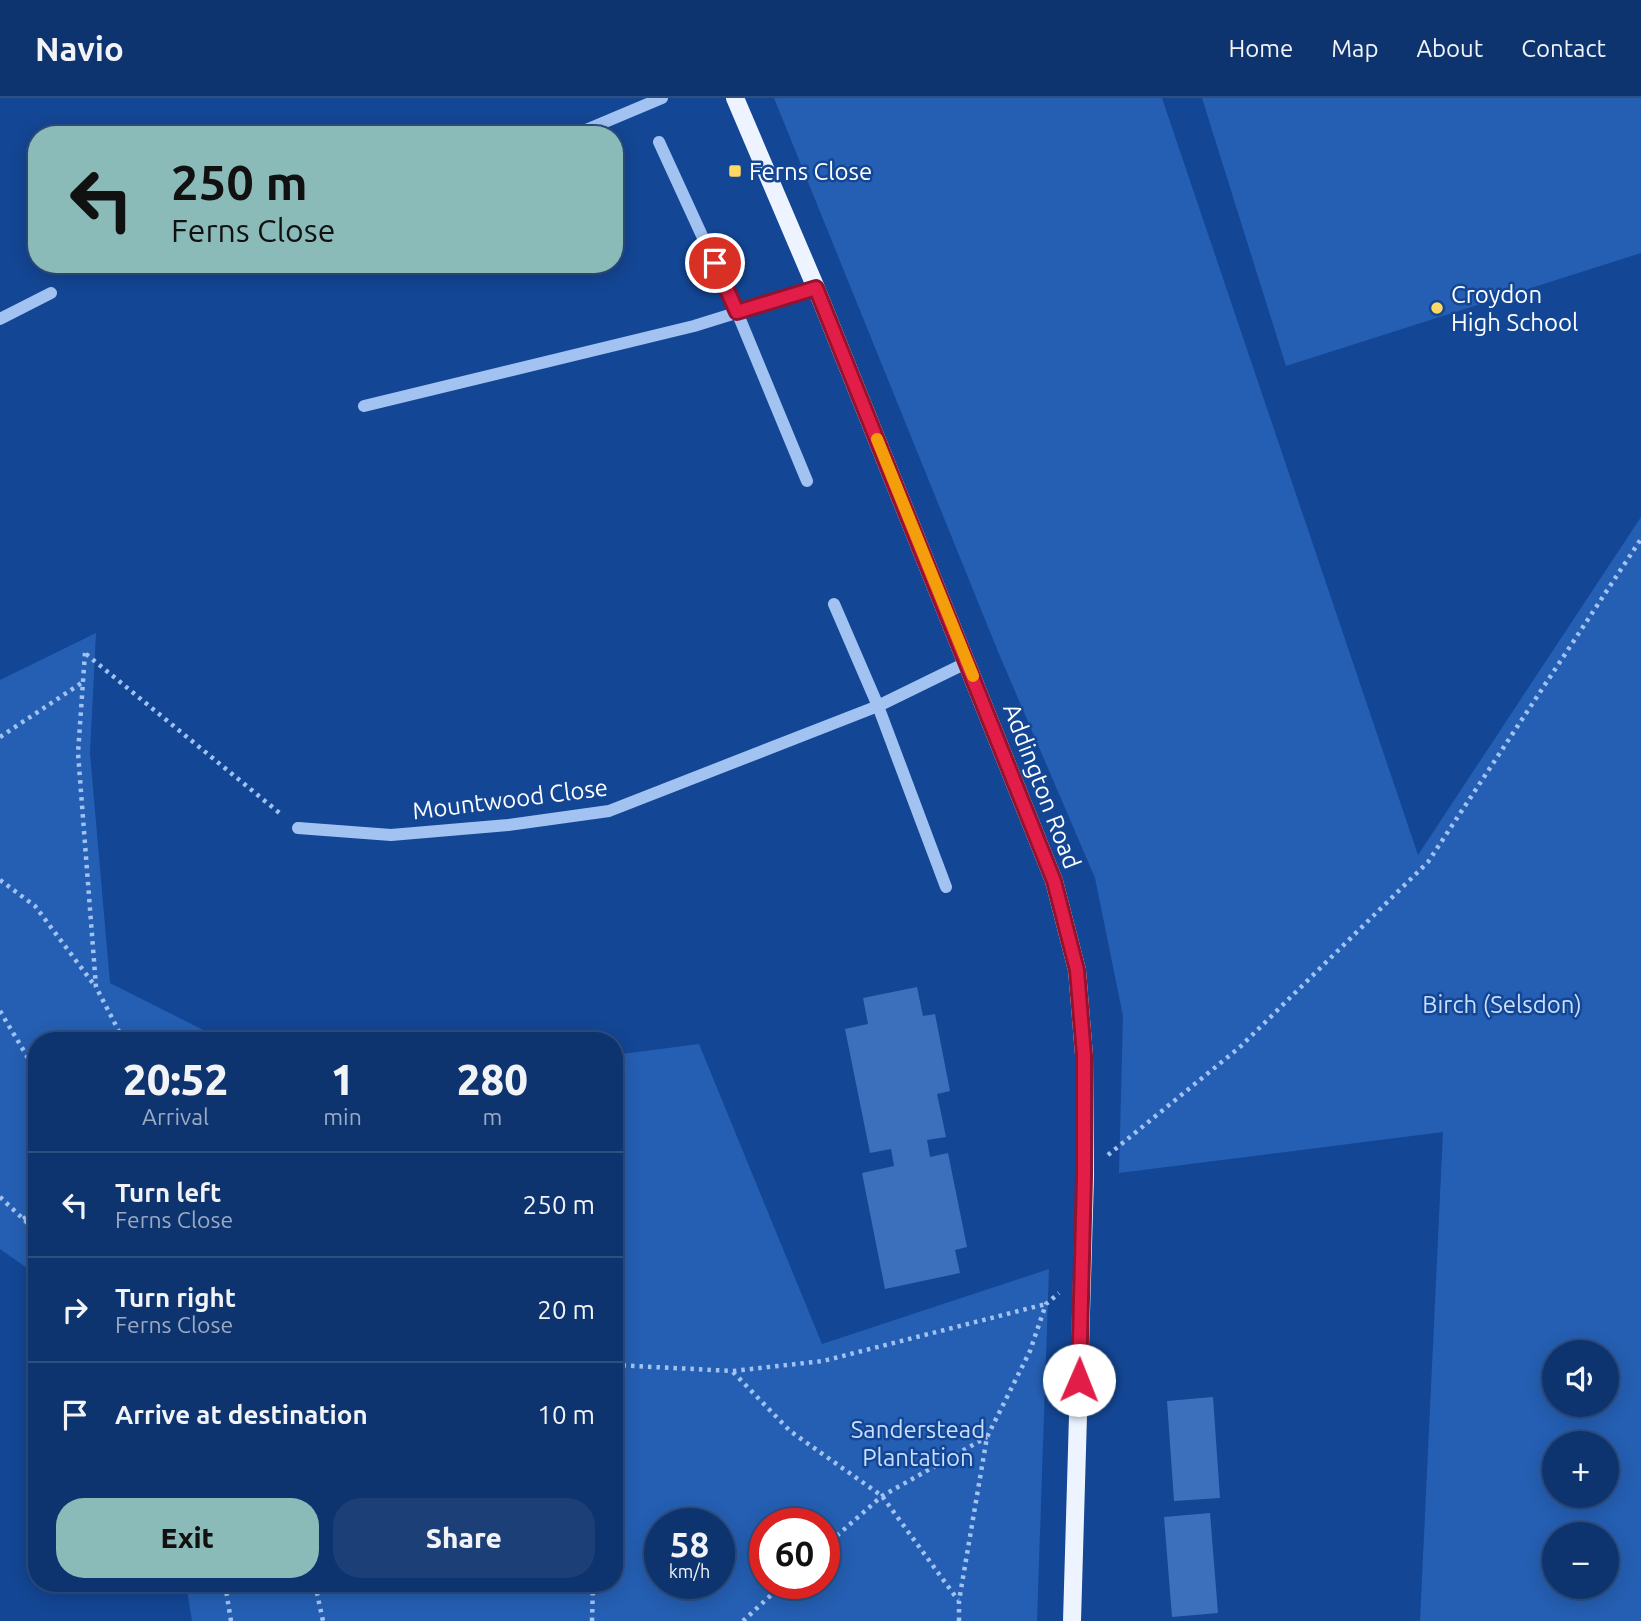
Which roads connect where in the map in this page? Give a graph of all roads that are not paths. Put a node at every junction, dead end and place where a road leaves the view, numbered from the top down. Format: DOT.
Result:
graph roads {
  1 [pos="662,98"];
  2 [pos="735,98"];
  3 [pos="595,126"];
  4 [pos="659,142"];
  5 [pos="816,288"];
  6 [pos="51,293"];
  7 [pos="737,312"];
  8 [pos="0,319"];
  9 [pos="364,406"];
  10 [pos="807,481"];
  11 [pos="834,604"];
  12 [pos="968,663"];
  13 [pos="878,706"];
  14 [pos="298,828"];
  15 [pos="946,887"];
  16 [pos="1072,1621"];
  1 -- 3 [label="street"];
  2 -- 5 [label="main road, Addington Road"];
  4 -- 7 [label="street"];
  5 -- 7 [label="street"];
  5 -- 12 [label="main road, Addington Road"];
  6 -- 8 [label="street"];
  7 -- 9 [label="street"];
  7 -- 10 [label="street"];
  11 -- 13 [label="street"];
  12 -- 13 [label="street, Mountwood Close"];
  12 -- 16 [label="main road, Addington Road"];
  13 -- 14 [label="street, Mountwood Close"];
  13 -- 15 [label="street"];
}
